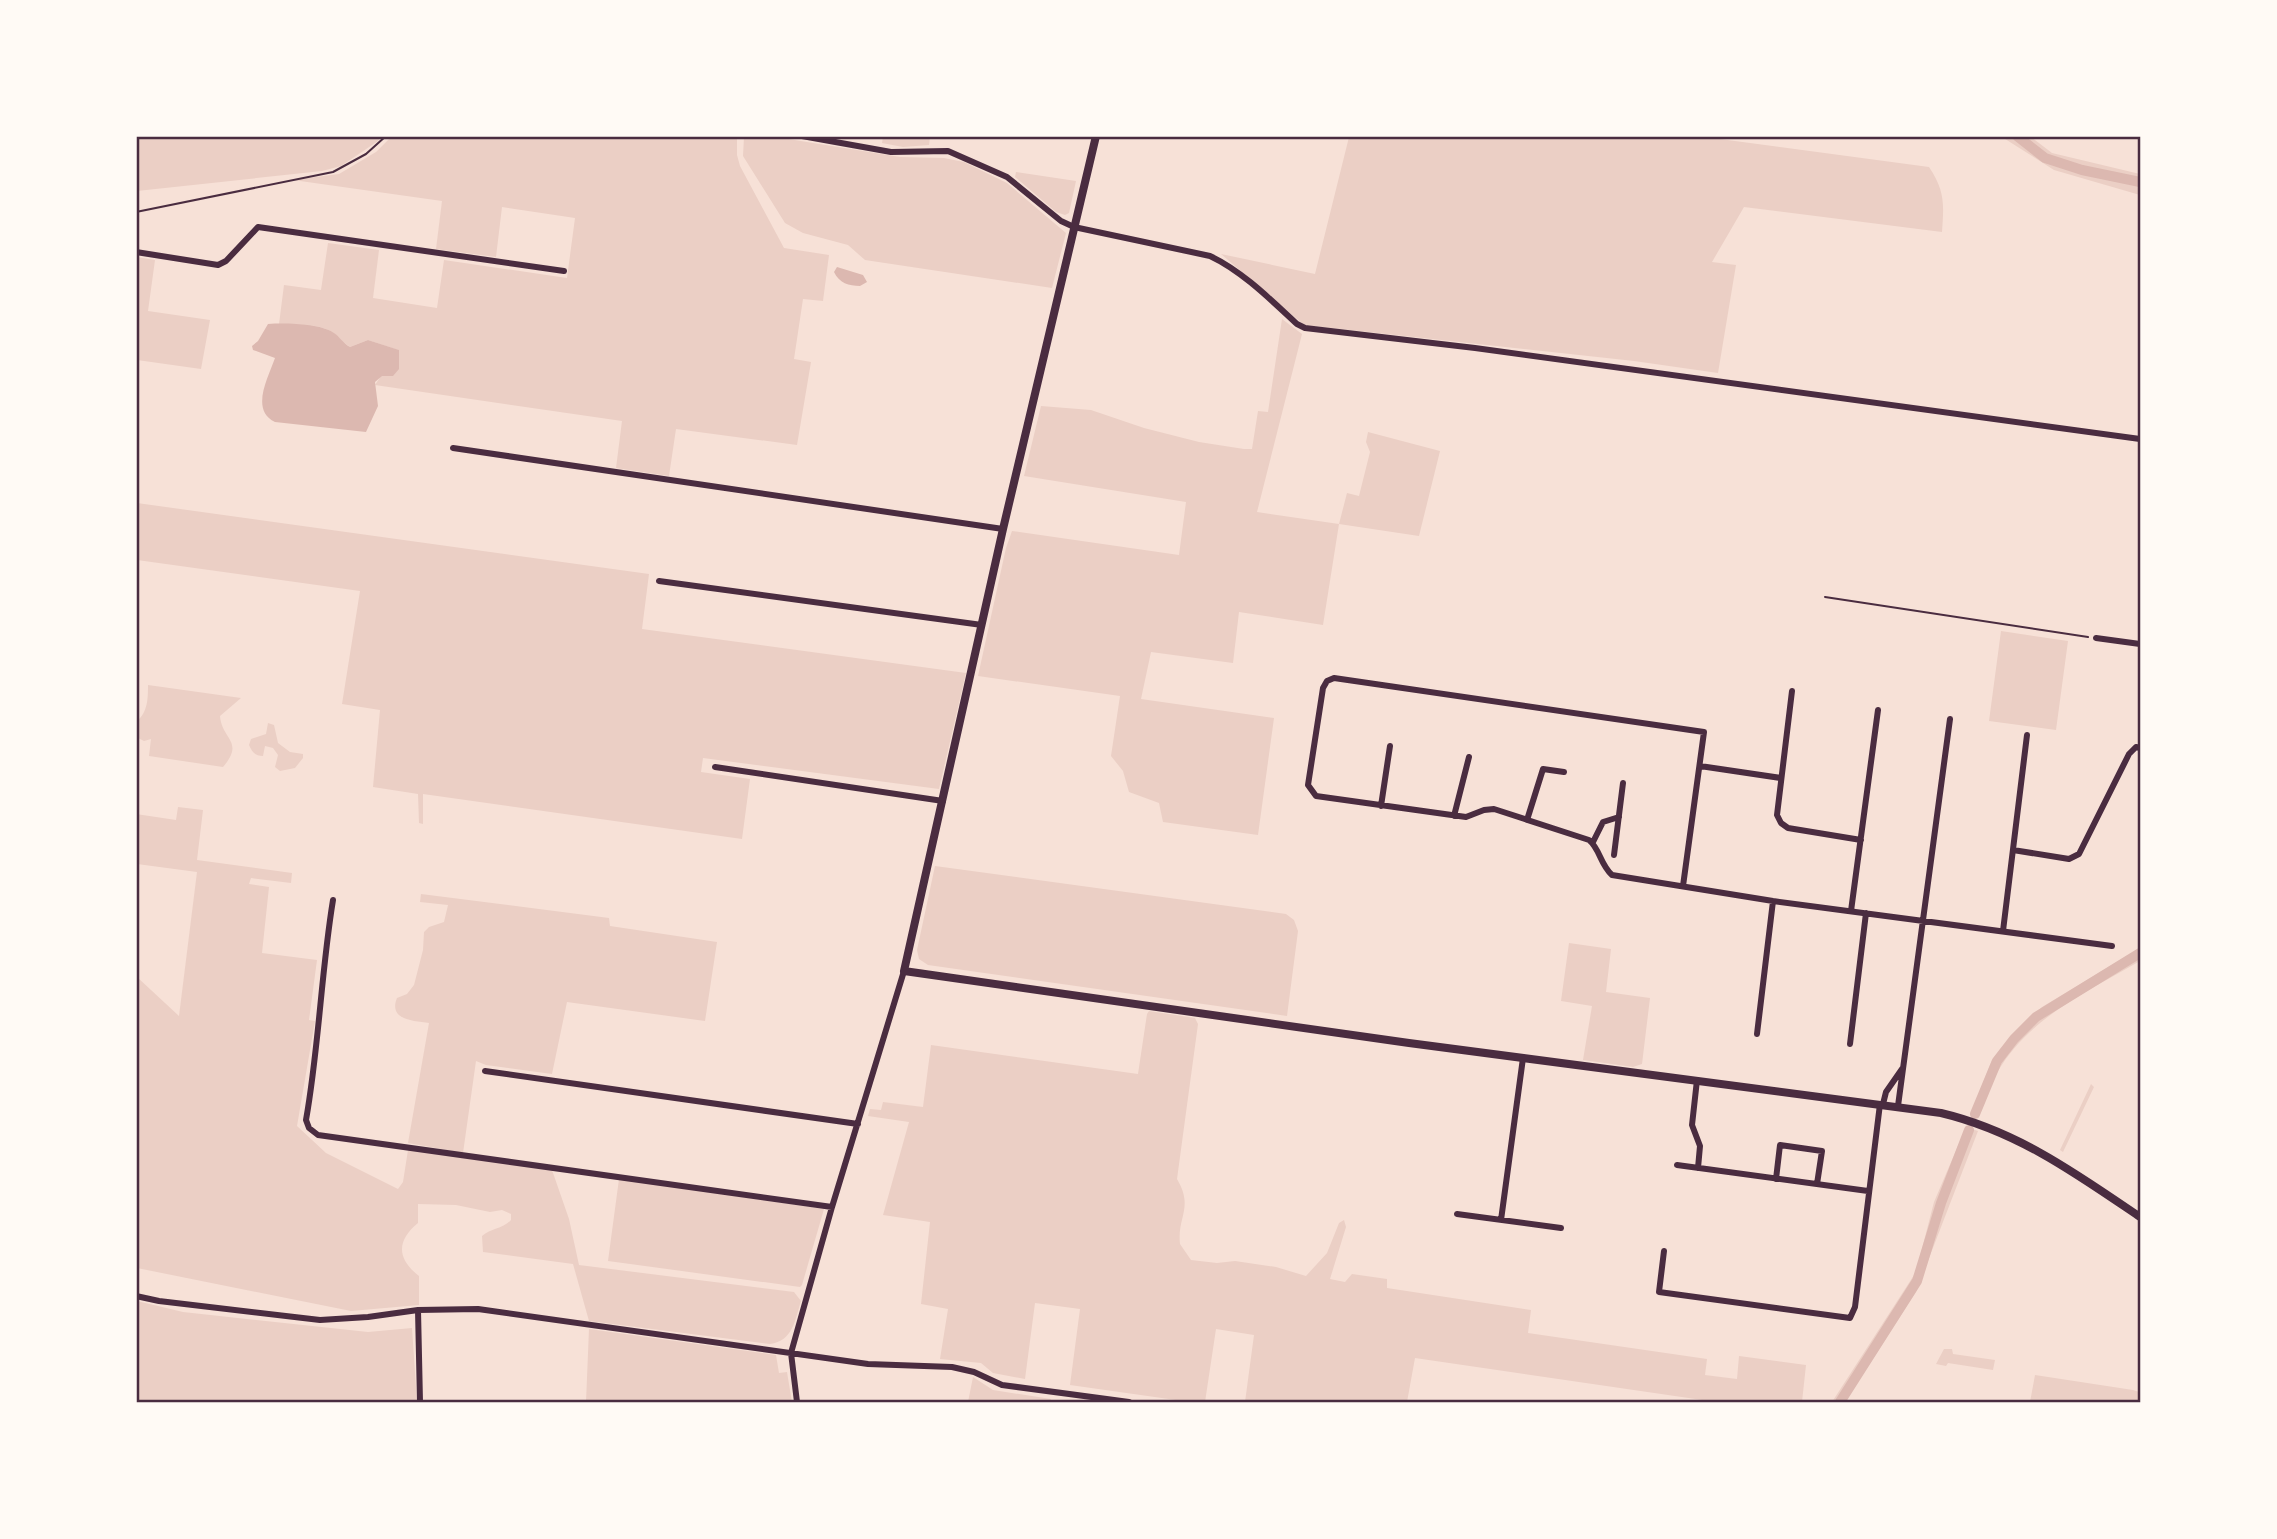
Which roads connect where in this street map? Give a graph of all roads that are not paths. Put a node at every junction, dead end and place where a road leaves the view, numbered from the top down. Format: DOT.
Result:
graph roads {
  1 [pos="803,136"];
  2 [pos="1096,136"];
  3 [pos="1074,227"];
  4 [pos="136,252"];
  5 [pos="564,271"];
  6 [pos="2140,439"];
  7 [pos="453,448"];
  8 [pos="1003,528"];
  9 [pos="659,581"];
  10 [pos="982,625"];
  11 [pos="2096,638"];
  12 [pos="2140,644"];
  13 [pos="1792,691"];
  14 [pos="1878,710"];
  15 [pos="1950,719"];
  16 [pos="2027,735"];
  17 [pos="1390,746"];
  18 [pos="2140,748"];
  19 [pos="1469,757"];
  20 [pos="1700,766"];
  21 [pos="715,767"];
  22 [pos="1564,772"];
  23 [pos="1781,778"];
  24 [pos="1623,783"];
  25 [pos="943,801"];
  26 [pos="1381,806"];
  27 [pos="1454,816"];
  28 [pos="1619,817"];
  29 [pos="1527,820"];
  30 [pos="1861,840"];
  31 [pos="1593,842"];
  32 [pos="2013,850"];
  33 [pos="1614,855"];
  34 [pos="1683,886"];
  35 [pos="333,900"];
  36 [pos="1773,901"];
  37 [pos="1851,911"];
  38 [pos="1866,913"];
  39 [pos="1922,920"];
  40 [pos="2003,932"];
  41 [pos="2112,946"];
  42 [pos="904,971"];
  43 [pos="1757,1034"];
  44 [pos="1850,1044"];
  45 [pos="1523,1058"];
  46 [pos="1903,1068"];
  47 [pos="485,1071"];
  48 [pos="1697,1080"];
  49 [pos="1881,1104"];
  50 [pos="1898,1106"];
  51 [pos="858,1124"];
  52 [pos="1677,1165"];
  53 [pos="1698,1168"];
  54 [pos="1776,1179"];
  55 [pos="1818,1184"];
  56 [pos="1868,1191"];
  57 [pos="832,1207"];
  58 [pos="1457,1214"];
  59 [pos="2140,1217"];
  60 [pos="1501,1220"];
  61 [pos="1561,1228"];
  62 [pos="1664,1251"];
  63 [pos="136,1296"];
  64 [pos="418,1310"];
  65 [pos="791,1353"];
  66 [pos="421,1402"];
  67 [pos="797,1402"];
  68 [pos="1129,1402"];
  1 -- 3 [label="street"];
  2 -- 3 [label="street"];
  3 -- 6 [label="street"];
  3 -- 8 [label="street"];
  4 -- 5 [label="street"];
  7 -- 8 [label="street"];
  8 -- 10 [label="street"];
  9 -- 10 [label="street"];
  10 -- 25 [label="street"];
  11 -- 12 [label="street"];
  13 -- 23 [label="street"];
  14 -- 30 [label="street"];
  15 -- 39 [label="street"];
  16 -- 32 [label="street"];
  17 -- 26 [label="street"];
  18 -- 32 [label="street"];
  19 -- 27 [label="street"];
  20 -- 23 [label="street"];
  20 -- 26 [label="street"];
  20 -- 34 [label="street"];
  21 -- 25 [label="street"];
  22 -- 29 [label="street"];
  23 -- 30 [label="street"];
  24 -- 28 [label="street"];
  25 -- 42 [label="street"];
  26 -- 27 [label="street"];
  27 -- 29 [label="street"];
  28 -- 31 [label="street"];
  28 -- 33 [label="street"];
  29 -- 31 [label="street"];
  30 -- 37 [label="street"];
  31 -- 34 [label="street"];
  32 -- 40 [label="street"];
  34 -- 36 [label="street"];
  35 -- 57 [label="street"];
  36 -- 37 [label="street"];
  36 -- 43 [label="street"];
  37 -- 38 [label="street"];
  38 -- 39 [label="street"];
  38 -- 44 [label="street"];
  39 -- 40 [label="street"];
  39 -- 46 [label="street"];
  40 -- 41 [label="street"];
  42 -- 45 [label="street"];
  42 -- 51 [label="street"];
  45 -- 48 [label="street"];
  45 -- 60 [label="street"];
  46 -- 49 [label="street"];
  46 -- 50 [label="street"];
  47 -- 51 [label="street"];
  48 -- 49 [label="street"];
  48 -- 53 [label="street"];
  49 -- 50 [label="street"];
  49 -- 56 [label="street"];
  50 -- 59 [label="street"];
  51 -- 57 [label="street"];
  52 -- 53 [label="street"];
  53 -- 54 [label="street"];
  54 -- 55 [label="street"];
  54 -- 55 [label="street"];
  55 -- 56 [label="street"];
  56 -- 62 [label="street"];
  57 -- 65 [label="street"];
  58 -- 60 [label="street"];
  60 -- 61 [label="street"];
  63 -- 64 [label="street"];
  64 -- 65 [label="street"];
  64 -- 66 [label="street"];
  65 -- 67 [label="street"];
  65 -- 68 [label="street"];
}
